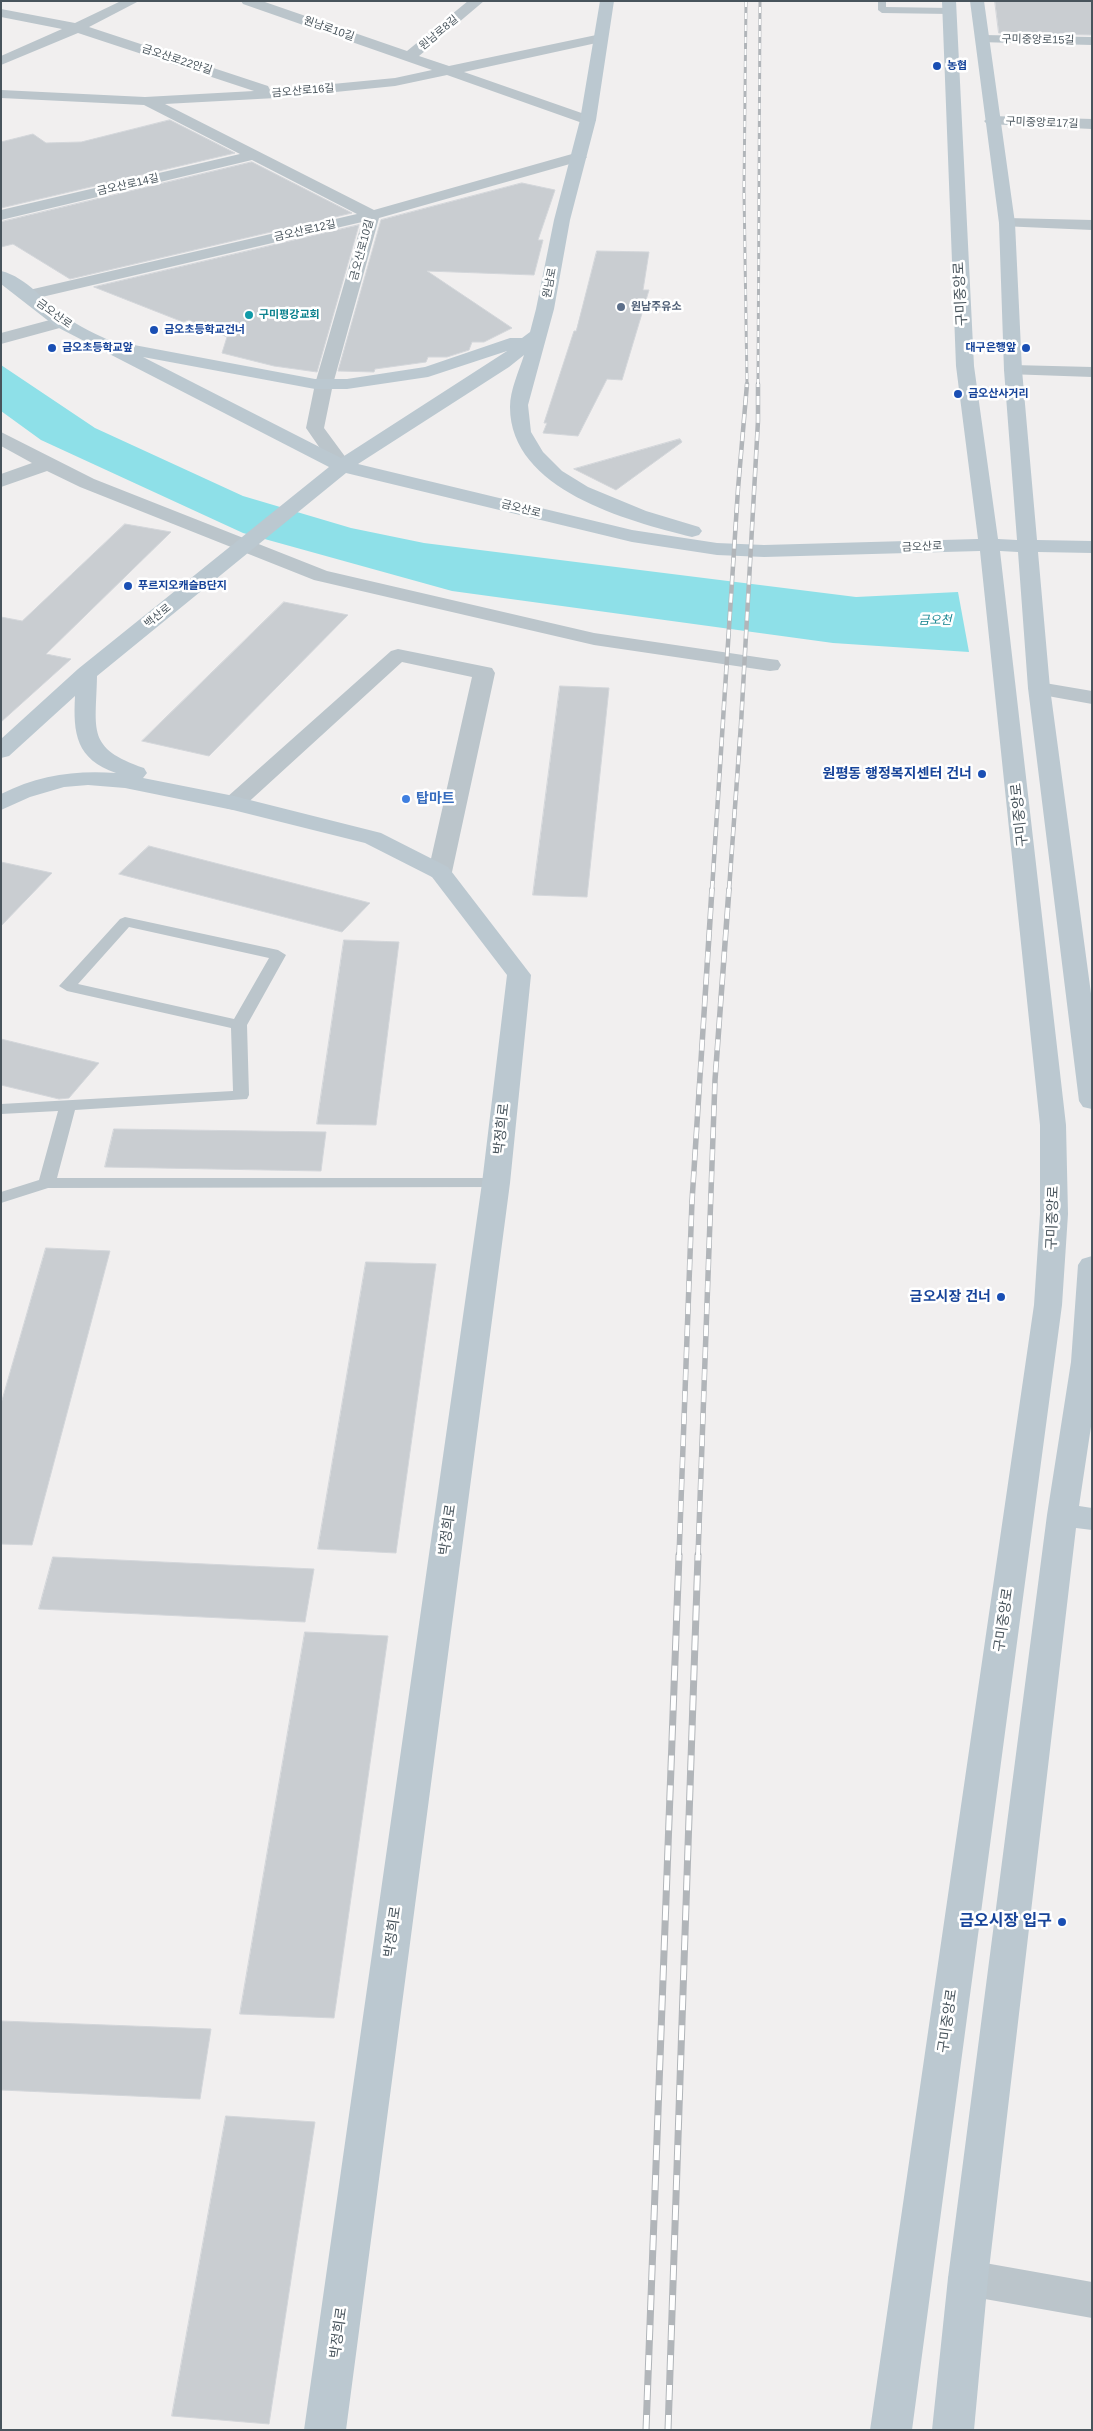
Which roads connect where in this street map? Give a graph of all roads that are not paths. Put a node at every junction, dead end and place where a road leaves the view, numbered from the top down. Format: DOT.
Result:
graph roads {
  1 [pos="132,1"];
  2 [pos="248,1"];
  3 [pos="477,1"];
  4 [pos="607,1"];
  5 [pos="882,1"];
  6 [pos="977,1"];
  7 [pos="949,6"];
  8 [pos="1,13"];
  9 [pos="77,28"];
  10 [pos="601,38"];
  11 [pos="983,39"];
  12 [pos="1092,41"];
  13 [pos="410,57"];
  14 [pos="1,61"];
  15 [pos="449,70"];
  16 [pos="1,94"];
  17 [pos="276,94"];
  18 [pos="145,100"];
  19 [pos="588,120"];
  20 [pos="992,121"];
  21 [pos="1092,124"];
  22 [pos="255,155"];
  23 [pos="579,157"];
  24 [pos="1,215"];
  25 [pos="372,215"];
  26 [pos="1007,223"];
  27 [pos="1092,225"];
  28 [pos="1,276"];
  29 [pos="29,295"];
  30 [pos="61,322"];
  31 [pos="536,335"];
  32 [pos="1,339"];
  33 [pos="102,344"];
  34 [pos="1013,370"];
  35 [pos="1092,372"];
  36 [pos="324,384"];
  37 [pos="1,438"];
  38 [pos="48,464"];
  39 [pos="342,466"];
  40 [pos="1,481"];
  41 [pos="989,545"];
  42 [pos="1027,546"];
  43 [pos="244,547"];
  44 [pos="1092,547"];
  45 [pos="773,551"];
  46 [pos="770,665"];
  47 [pos="86,674"];
  48 [pos="1039,688"];
  49 [pos="1092,698"];
  50 [pos="1,751"];
  51 [pos="1,803"];
  52 [pos="234,803"];
  53 [pos="440,872"];
  54 [pos="1084,990"];
  55 [pos="239,1025"];
  56 [pos="1092,1101"];
  57 [pos="68,1105"];
  58 [pos="1,1110"];
  59 [pos="47,1182"];
  60 [pos="496,1183"];
  61 [pos="1,1198"];
  62 [pos="1092,1264"];
  63 [pos="1077,1517"];
  64 [pos="968,2278"];
  65 [pos="1092,2300"];
  66 [pos="325,2430"];
  67 [pos="891,2430"];
  68 [pos="953,2430"];
  1 -- 9 [label="street"];
  2 -- 13 [label="street, 원남로10길"];
  3 -- 13 [label="street, 원남로8길"];
  4 -- 10 [label="main road, 원남로"];
  5 -- 7 [label="lane"];
  6 -- 11 [label="main road"];
  7 -- 41 [label="main road, 구미중앙로"];
  8 -- 9 [label="street, 금오산로22안길"];
  9 -- 14 [label="street"];
  9 -- 17 [label="street, 금오산로22안길"];
  10 -- 15 [label="street, 금오산로16길"];
  10 -- 19 [label="main road, 원남로"];
  11 -- 12 [label="street, 구미중앙로15길"];
  11 -- 20 [label="main road"];
  13 -- 15 [label="street, 원남로8길"];
  15 -- 17 [label="street, 금오산로16길"];
  15 -- 19 [label="street"];
  16 -- 18 [label="street, 금오산로16길"];
  17 -- 18 [label="street, 금오산로16길"];
  18 -- 22 [label="street, 금오산로10길"];
  19 -- 23 [label="main road, 원남로"];
  20 -- 21 [label="street, 구미중앙로17길"];
  20 -- 26 [label="main road"];
  22 -- 24 [label="street, 금오산로14길"];
  22 -- 25 [label="street, 금오산로10길"];
  23 -- 25 [label="street, 금오산로12길"];
  23 -- 31 [label="main road, 원남로"];
  25 -- 29 [label="street, 금오산로12길"];
  25 -- 36 [label="street, 금오산로10길"];
  26 -- 27 [label="street"];
  26 -- 34 [label="main road"];
  28 -- 29 [label="main road, 금오산로"];
  29 -- 30 [label="main road, 금오산로"];
  30 -- 32 [label="street"];
  30 -- 33 [label="main road, 금오산로"];
  31 -- 36 [label="main road"];
  31 -- 39 [label="main road"];
  31 -- 45 [label="main road, 원남로"];
  33 -- 36 [label="main road"];
  33 -- 39 [label="main road, 금오산로"];
  34 -- 35 [label="street"];
  34 -- 42 [label="main road"];
  36 -- 39 [label="street, 금오산로10길"];
  37 -- 38 [label="street"];
  38 -- 40 [label="street"];
  38 -- 43 [label="street"];
  39 -- 43 [label="main road, 백산로"];
  39 -- 45 [label="main road, 금오산로"];
  41 -- 42 [label="main road, 금오산로"];
  41 -- 45 [label="main road, 금오산로"];
  41 -- 67 [label="main road, 구미중앙로"];
  42 -- 44 [label="main road, 금오산로"];
  42 -- 48 [label="main road"];
  43 -- 46 [label="street"];
  43 -- 47 [label="main road, 백산로"];
  47 -- 50 [label="main road, 백산로"];
  47 -- 52 [label="main road"];
  48 -- 49 [label="street"];
  48 -- 54 [label="main road"];
  51 -- 52 [label="main road"];
  52 -- 53 [label="main road, 박정희로"];
  52 -- 53 [label="street"];
  53 -- 60 [label="main road, 박정희로"];
  54 -- 56 [label="main road"];
  55 -- 55 [label="lane"];
  55 -- 57 [label="lane"];
  57 -- 58 [label="lane"];
  57 -- 59 [label="lane"];
  59 -- 60 [label="lane"];
  59 -- 61 [label="lane"];
  60 -- 66 [label="main road, 박정희로"];
  62 -- 63 [label="main road"];
  63 -- 64 [label="main road"];
  64 -- 65 [label="street"];
  64 -- 68 [label="main road"];
}
